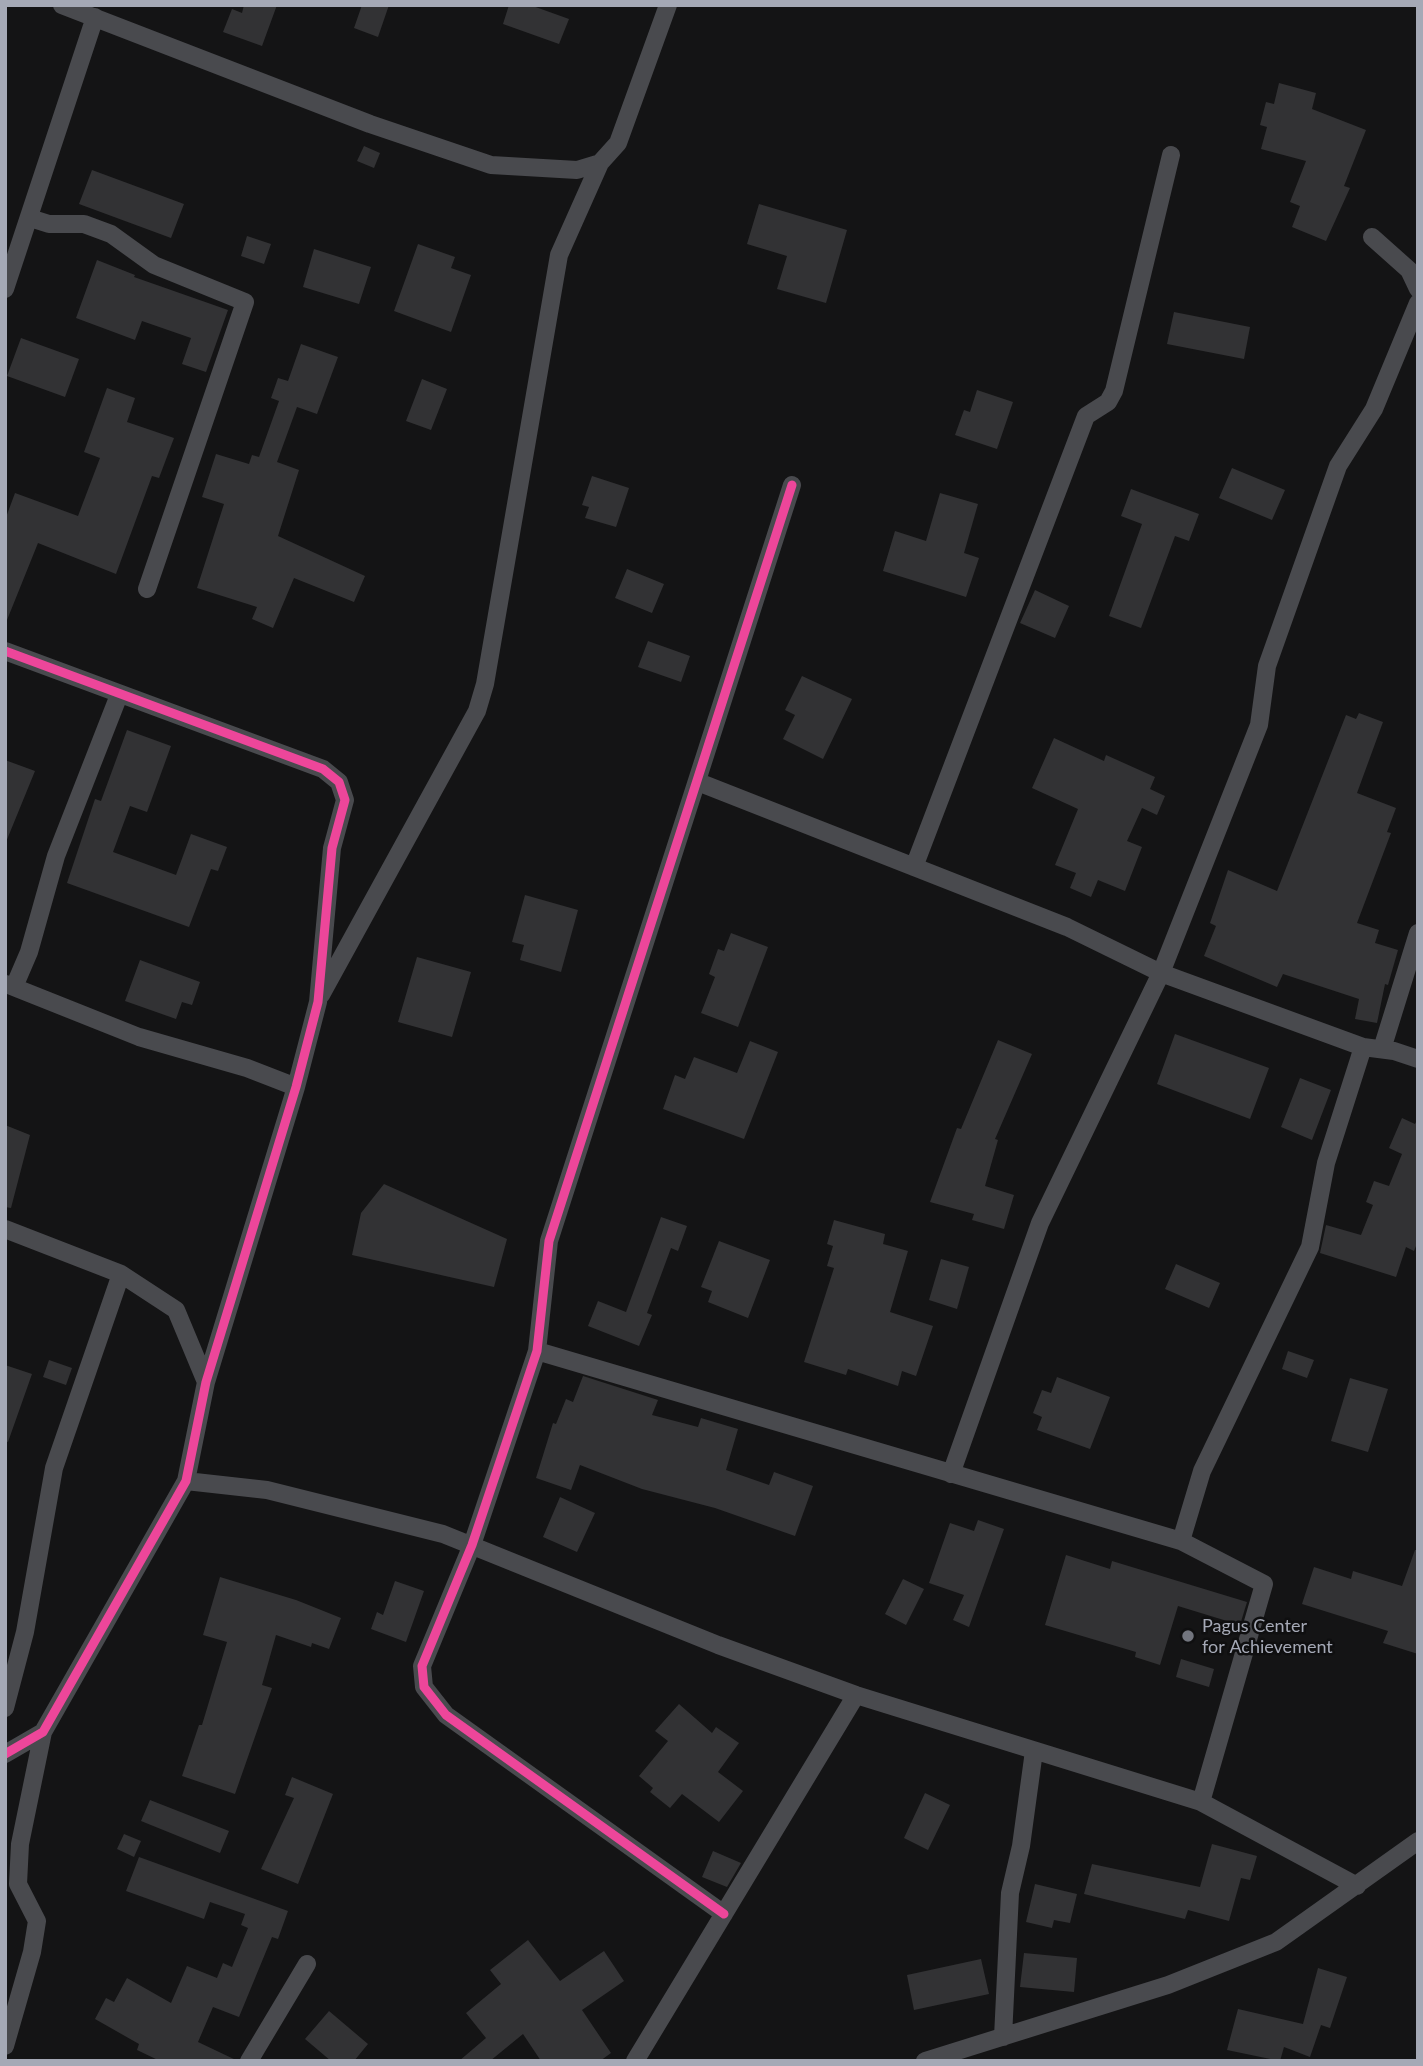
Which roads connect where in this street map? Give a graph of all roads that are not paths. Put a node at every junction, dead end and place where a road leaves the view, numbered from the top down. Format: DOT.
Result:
graph roads {
  1 [pos="62,5"];
  2 [pos="667,5"];
  3 [pos="95,17"];
  4 [pos="1171,155"];
  5 [pos="600,163"];
  6 [pos="30,218"];
  7 [pos="1372,237"];
  8 [pos="5,289"];
  9 [pos="1418,289"];
  10 [pos="1418,303"];
  11 [pos="792,485"];
  12 [pos="147,590"];
  13 [pos="5,651"];
  14 [pos="119,695"];
  15 [pos="698,782"];
  16 [pos="914,867"];
  17 [pos="1418,933"];
  18 [pos="1161,974"];
  19 [pos="10,985"];
  20 [pos="317,1002"];
  21 [pos="1363,1047"];
  22 [pos="1382,1049"];
  23 [pos="1418,1059"];
  24 [pos="296,1087"];
  25 [pos="5,1229"];
  26 [pos="121,1273"];
  27 [pos="537,1351"];
  28 [pos="206,1382"];
  29 [pos="951,1474"];
  30 [pos="186,1481"];
  31 [pos="1181,1541"];
  32 [pos="472,1545"];
  33 [pos="856,1695"];
  34 [pos="5,1708"];
  35 [pos="43,1732"];
  36 [pos="1034,1751"];
  37 [pos="5,1754"];
  38 [pos="1201,1802"];
  39 [pos="1418,1841"];
  40 [pos="1357,1886"];
  41 [pos="724,1914"];
  42 [pos="307,1964"];
  43 [pos="1003,2037"];
  44 [pos="5,2046"];
  45 [pos="249,2061"];
  46 [pos="635,2061"];
  47 [pos="925,2061"];
  1 -- 3 [label="street"];
  2 -- 5 [label="street"];
  3 -- 5 [label="street"];
  3 -- 6 [label="street"];
  4 -- 16 [label="street"];
  5 -- 20 [label="street"];
  6 -- 8 [label="street"];
  6 -- 12 [label="street"];
  7 -- 9 [label="street"];
  10 -- 18 [label="street"];
  11 -- 15 [label="street"];
  13 -- 14 [label="street"];
  14 -- 19 [label="street"];
  14 -- 20 [label="street"];
  15 -- 16 [label="street"];
  15 -- 27 [label="street"];
  16 -- 18 [label="street"];
  17 -- 22 [label="street"];
  18 -- 21 [label="street"];
  18 -- 29 [label="street"];
  19 -- 24 [label="street"];
  20 -- 24 [label="street"];
  21 -- 22 [label="street"];
  21 -- 31 [label="street"];
  22 -- 23 [label="street"];
  24 -- 28 [label="street"];
  25 -- 26 [label="street"];
  26 -- 28 [label="street"];
  26 -- 34 [label="street"];
  27 -- 29 [label="street"];
  27 -- 32 [label="street"];
  28 -- 30 [label="street"];
  29 -- 31 [label="street"];
  30 -- 32 [label="street"];
  30 -- 35 [label="street"];
  31 -- 38 [label="street"];
  32 -- 33 [label="street"];
  32 -- 41 [label="street"];
  33 -- 36 [label="street"];
  33 -- 41 [label="street"];
  35 -- 37 [label="street"];
  35 -- 44 [label="street"];
  36 -- 38 [label="street"];
  36 -- 43 [label="street"];
  38 -- 40 [label="street"];
  39 -- 40 [label="street"];
  40 -- 43 [label="street"];
  41 -- 46 [label="street"];
  42 -- 45 [label="street"];
  43 -- 47 [label="street"];
}
